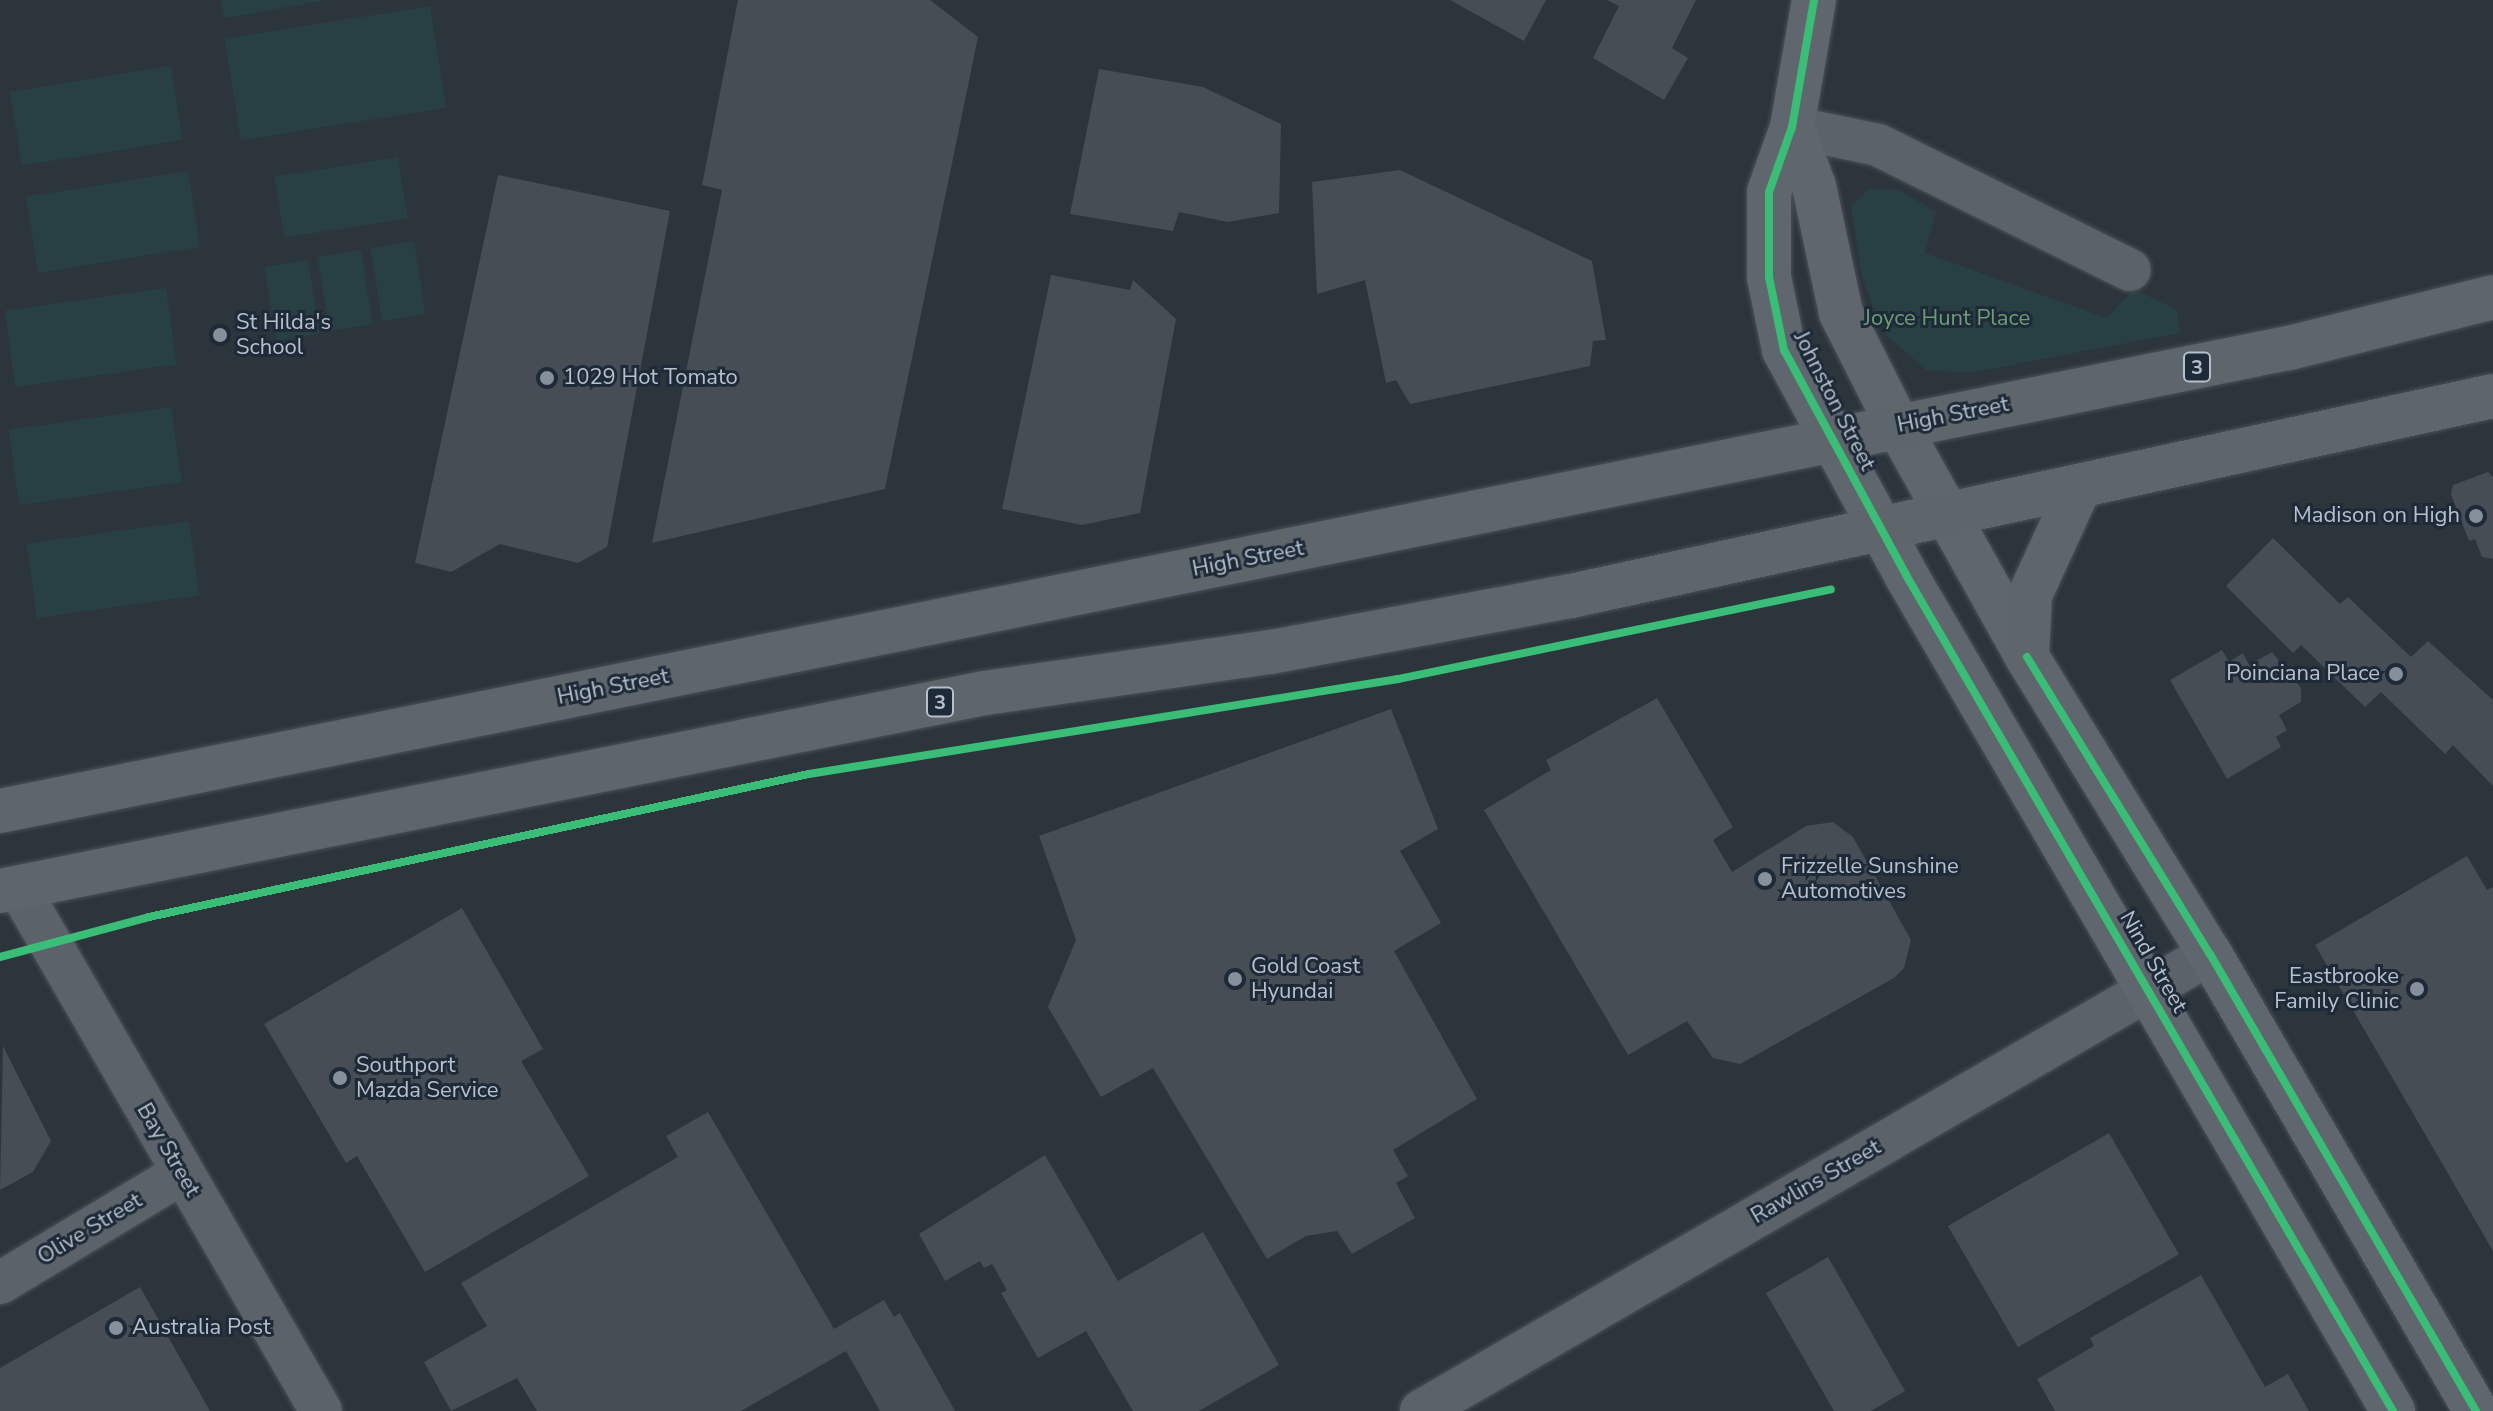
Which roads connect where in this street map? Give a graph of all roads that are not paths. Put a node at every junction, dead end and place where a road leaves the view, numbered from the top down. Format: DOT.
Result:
graph roads {
  1 [pos="1814,0"];
  2 [pos="1792,127"];
  3 [pos="2130,270"];
  4 [pos="2493,297"];
  5 [pos="2493,396"];
  6 [pos="1898,426"];
  7 [pos="1832,441"];
  8 [pos="2078,490"];
  9 [pos="1948,516"];
  10 [pos="1883,531"];
  11 [pos="2027,657"];
  12 [pos="0,811"];
  13 [pos="9,889"];
  14 [pos="2210,954"];
  15 [pos="2148,989"];
  16 [pos="181,1174"];
  17 [pos="0,1283"];
  18 [pos="321,1411"];
  19 [pos="1421,1411"];
  20 [pos="2393,1411"];
  21 [pos="2476,1411"];
  1 -- 2 [label="street, Johnston Street"];
  2 -- 3 [label="street"];
  2 -- 6 [label="street, Johnston Street"];
  2 -- 7 [label="street, Johnston Street"];
  4 -- 6 [label="main road, High Street / 3"];
  5 -- 8 [label="main road, 3"];
  6 -- 7 [label="main road, High Street / 3"];
  6 -- 9 [label="street"];
  7 -- 10 [label="street, Johnston Street"];
  7 -- 12 [label="main road, High Street / 3"];
  8 -- 9 [label="main road, 3"];
  8 -- 11 [label="main road"];
  9 -- 10 [label="main road, 3"];
  9 -- 11 [label="street"];
  10 -- 13 [label="main road, 3"];
  10 -- 15 [label="street, Nind Street"];
  11 -- 14 [label="street"];
  13 -- 16 [label="street, Bay Street"];
  14 -- 15 [label="street, Rawlins Street"];
  14 -- 21 [label="street"];
  15 -- 19 [label="street, Rawlins Street"];
  15 -- 20 [label="street, Nind Street"];
  16 -- 17 [label="street, Olive Street"];
  16 -- 18 [label="street, Bay Street"];
}
